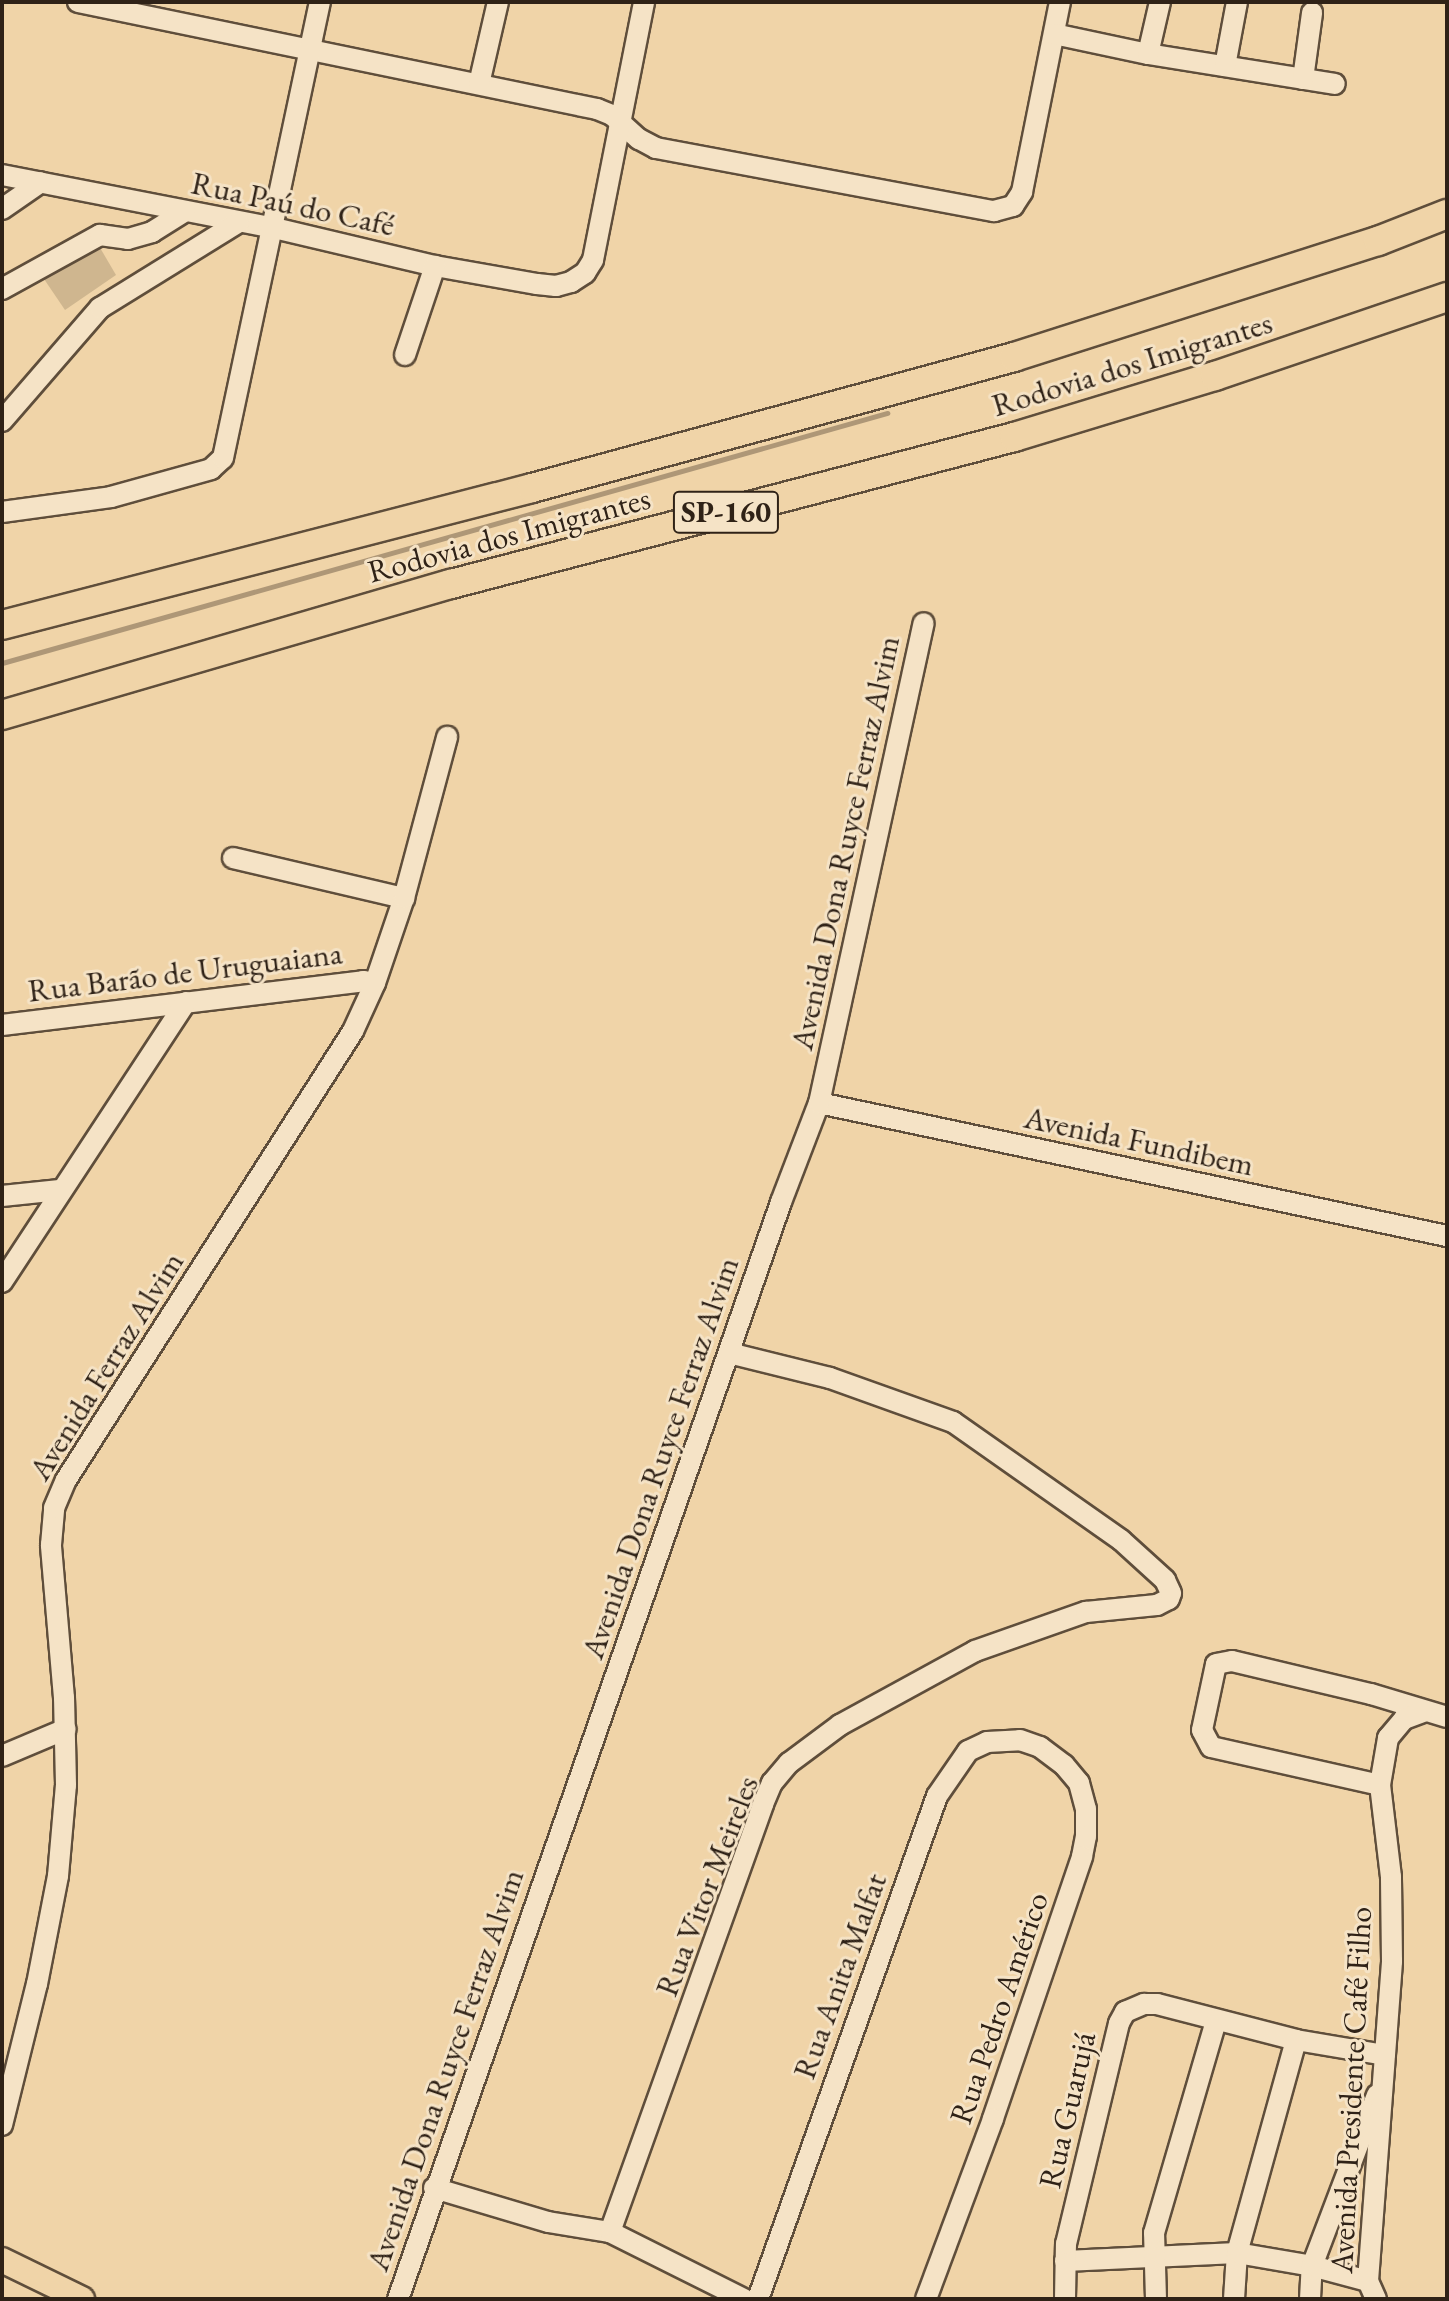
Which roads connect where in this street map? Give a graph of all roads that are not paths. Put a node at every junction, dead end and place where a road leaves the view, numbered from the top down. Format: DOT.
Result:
graph roads {
  1 [pos="78,2"];
  2 [pos="320,2"];
  3 [pos="498,2"];
  4 [pos="644,2"];
  5 [pos="1060,2"];
  6 [pos="1160,2"];
  7 [pos="1237,2"];
  8 [pos="1312,13"];
  9 [pos="1054,34"];
  10 [pos="310,51"];
  11 [pos="1148,54"];
  12 [pos="1225,66"];
  13 [pos="1303,79"];
  14 [pos="479,84"];
  15 [pos="1335,84"];
  16 [pos="621,122"];
  17 [pos="2,175"];
  18 [pos="41,182"];
  19 [pos="2,209"];
  20 [pos="185,211"];
  21 [pos="1447,214"];
  22 [pos="239,222"];
  23 [pos="270,227"];
  24 [pos="435,266"];
  25 [pos="2,289"];
  26 [pos="1447,297"];
  27 [pos="405,355"];
  28 [pos="2,421"];
  29 [pos="2,512"];
  30 [pos="924,623"];
  31 [pos="2,625"];
  32 [pos="2,715"];
  33 [pos="447,737"];
  34 [pos="233,858"];
  35 [pos="404,898"];
  36 [pos="375,983"];
  37 [pos="186,1002"];
  38 [pos="2,1025"];
  39 [pos="819,1103"];
  40 [pos="60,1190"];
  41 [pos="2,1196"];
  42 [pos="1447,1236"];
  43 [pos="2,1282"];
  44 [pos="729,1353"];
  45 [pos="1423,1712"];
  46 [pos="1447,1717"];
  47 [pos="66,1729"];
  48 [pos="1040,1747"];
  49 [pos="2,1756"];
  50 [pos="1380,1785"];
  51 [pos="1216,2021"];
  52 [pos="1296,2040"];
  53 [pos="1385,2055"];
  54 [pos="7,2075"];
  55 [pos="1384,2076"];
  56 [pos="2,2125"];
  57 [pos="434,2188"];
  58 [pos="610,2232"];
  59 [pos="1237,2253"];
  60 [pos="1152,2255"];
  61 [pos="2,2260"];
  62 [pos="1065,2261"];
  63 [pos="1312,2266"];
  64 [pos="1372,2290"];
  65 [pos="82,2299"];
  66 [pos="398,2299"];
  67 [pos="744,2299"];
  68 [pos="758,2299"];
  69 [pos="926,2299"];
  70 [pos="1065,2299"];
  71 [pos="1156,2299"];
  72 [pos="1234,2299"];
  73 [pos="1310,2299"];
  1 -- 10 [label="street"];
  2 -- 10 [label="street"];
  3 -- 14 [label="street"];
  4 -- 16 [label="street"];
  5 -- 9 [label="street"];
  6 -- 11 [label="street"];
  7 -- 12 [label="street"];
  8 -- 13 [label="street"];
  9 -- 11 [label="street"];
  9 -- 16 [label="street"];
  10 -- 14 [label="street"];
  10 -- 23 [label="street"];
  11 -- 12 [label="street"];
  12 -- 13 [label="street"];
  13 -- 15 [label="street"];
  14 -- 16 [label="street"];
  16 -- 24 [label="street, Rua Paú do Café"];
  17 -- 18 [label="street, Rua Paú do Café"];
  18 -- 19 [label="street"];
  18 -- 20 [label="street, Rua Paú do Café"];
  20 -- 22 [label="street, Rua Paú do Café"];
  20 -- 25 [label="street"];
  21 -- 31 [label="highway, Rodovia dos Imigrantes / SP-160"];
  22 -- 23 [label="street, Rua Paú do Café"];
  22 -- 28 [label="street"];
  23 -- 24 [label="street, Rua Paú do Café"];
  23 -- 29 [label="street"];
  24 -- 27 [label="street"];
  26 -- 32 [label="highway, Rodovia dos Imigrantes / SP-160"];
  30 -- 39 [label="street, Avenida Dona Ruyce Ferraz Alvim"];
  33 -- 35 [label="street, Avenida Ferraz Alvim"];
  34 -- 35 [label="street"];
  35 -- 36 [label="street, Avenida Ferraz Alvim"];
  36 -- 37 [label="street, Rua Barão de Uruguaiana"];
  36 -- 47 [label="street, Avenida Ferraz Alvim"];
  37 -- 38 [label="street, Rua Barão de Uruguaiana"];
  37 -- 40 [label="street"];
  39 -- 42 [label="street, Avenida Fundibem"];
  39 -- 44 [label="street, Avenida Dona Ruyce Ferraz Alvim"];
  40 -- 41 [label="street"];
  40 -- 43 [label="street"];
  44 -- 57 [label="street, Avenida Dona Ruyce Ferraz Alvim"];
  44 -- 58 [label="street, Rua Vitor Meireles"];
  45 -- 46 [label="street"];
  45 -- 50 [label="street, Avenida Presidente Café Filho"];
  45 -- 50 [label="street"];
  47 -- 49 [label="street"];
  47 -- 54 [label="street, Avenida Ferraz Alvim"];
  48 -- 68 [label="street, Rua Anita Malfat"];
  48 -- 69 [label="street, Rua Pedro Américo"];
  50 -- 53 [label="street, Avenida Presidente Café Filho"];
  51 -- 52 [label="street, Rua Guarujá"];
  51 -- 60 [label="street"];
  51 -- 62 [label="street, Rua Guarujá"];
  52 -- 53 [label="street, Rua Guarujá"];
  52 -- 59 [label="street"];
  53 -- 55 [label="street, Avenida Presidente Café Filho"];
  54 -- 56 [label="street, Avenida Ferraz Alvim"];
  55 -- 63 [label="street"];
  55 -- 64 [label="street, Avenida Presidente Café Filho"];
  57 -- 58 [label="street"];
  57 -- 66 [label="street, Avenida Dona Ruyce Ferraz Alvim"];
  58 -- 67 [label="street"];
  59 -- 60 [label="street"];
  59 -- 63 [label="street"];
  59 -- 72 [label="street"];
  60 -- 62 [label="street"];
  60 -- 71 [label="street"];
  61 -- 65 [label="main road"];
  62 -- 70 [label="street, Rua Guarujá"];
  63 -- 64 [label="street"];
  63 -- 73 [label="street"];
}
